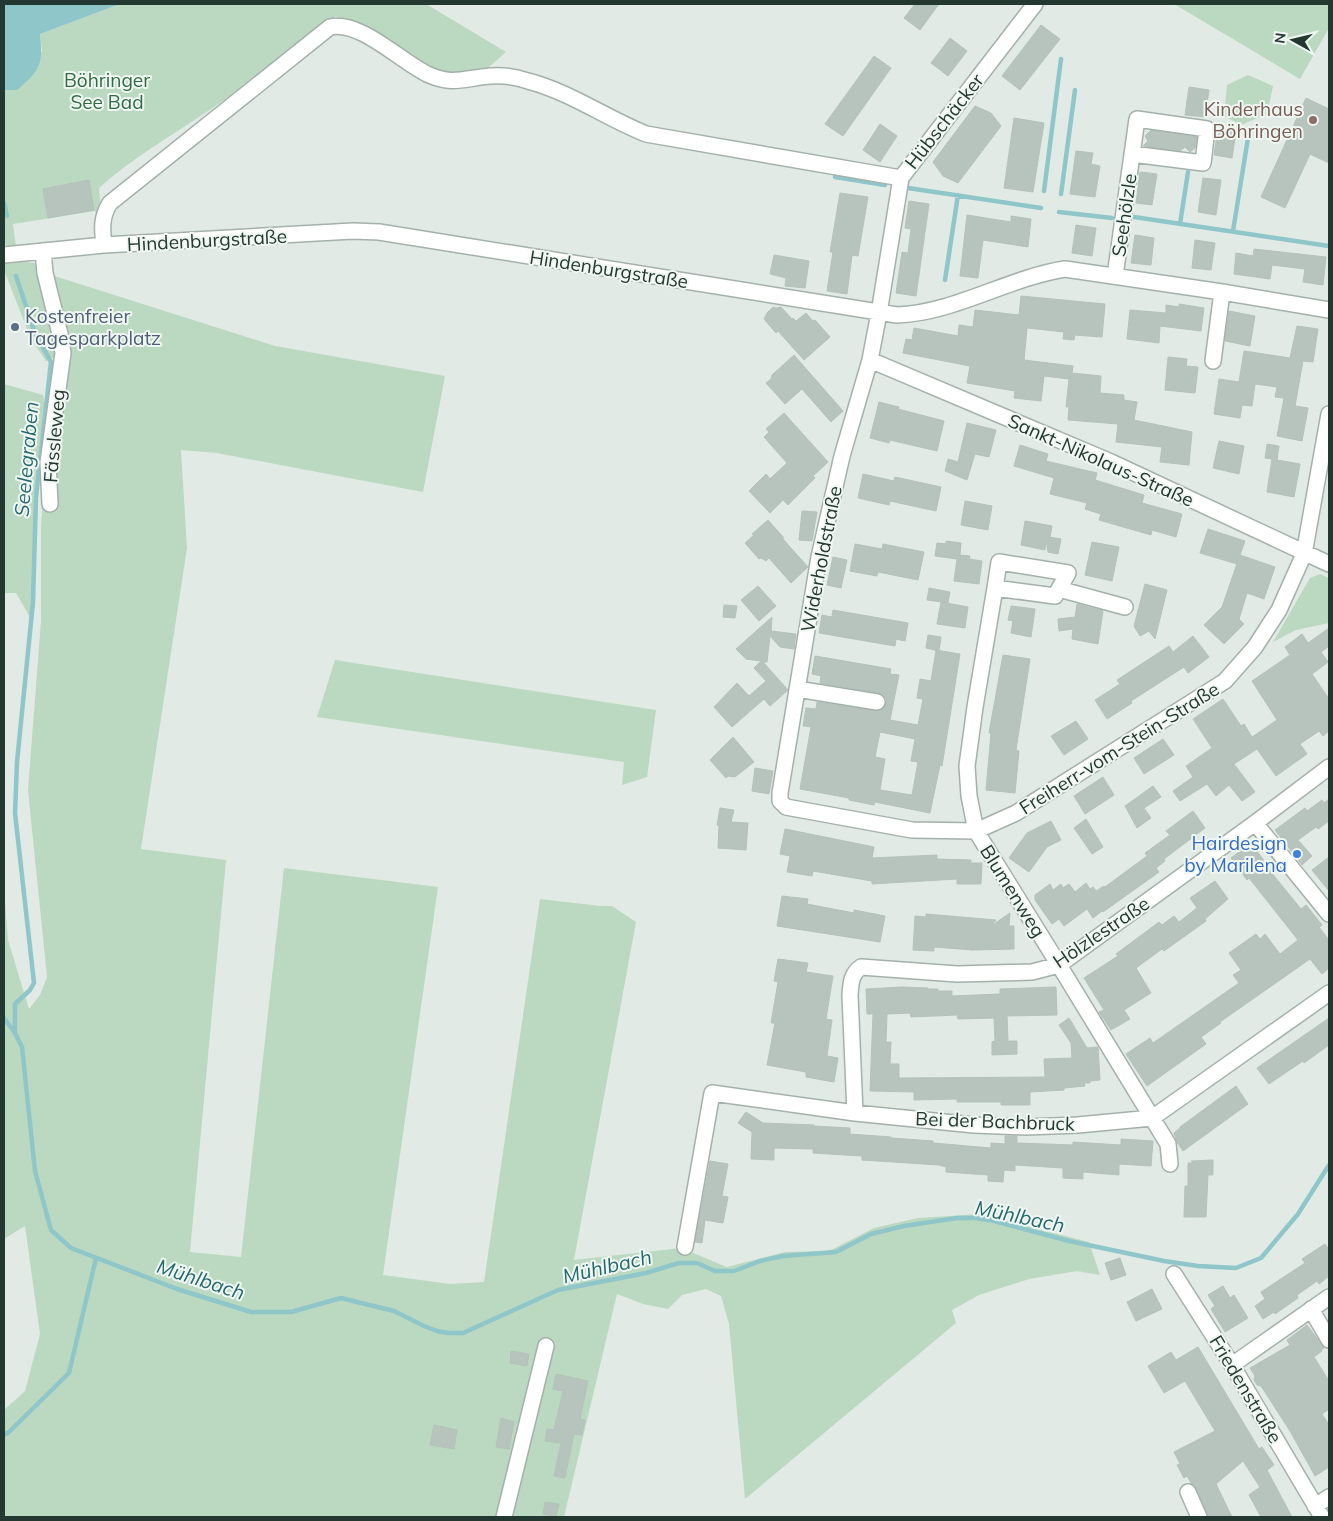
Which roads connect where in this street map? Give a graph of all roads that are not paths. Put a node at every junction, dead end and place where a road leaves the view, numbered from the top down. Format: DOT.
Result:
graph roads {
  1 [pos="1035,4"];
  2 [pos="1132,154"];
  3 [pos="901,178"];
  4 [pos="104,245"];
  5 [pos="43,251"];
  6 [pos="4,255"];
  7 [pos="1115,276"];
  8 [pos="1222,292"];
  9 [pos="1329,310"];
  10 [pos="879,313"];
  11 [pos="870,360"];
  12 [pos="1213,361"];
  13 [pos="1329,414"];
  14 [pos="50,504"];
  15 [pos="1304,554"];
  16 [pos="1329,564"];
  17 [pos="995,588"];
  18 [pos="1059,588"];
  19 [pos="1125,607"];
  20 [pos="797,690"];
  21 [pos="876,702"];
  22 [pos="1329,767"];
  23 [pos="786,807"];
  24 [pos="1255,823"];
  25 [pos="976,831"];
  26 [pos="1329,914"];
  27 [pos="1059,965"];
  28 [pos="1329,993"];
  29 [pos="855,1113"];
  30 [pos="1152,1118"];
  31 [pos="1170,1164"];
  32 [pos="685,1247"];
  33 [pos="1174,1274"];
  34 [pos="1329,1297"];
  35 [pos="1311,1309"];
  36 [pos="1329,1340"];
  37 [pos="546,1346"];
  38 [pos="1232,1365"];
  39 [pos="1188,1492"];
  40 [pos="1329,1497"];
  41 [pos="1319,1512"];
  42 [pos="504,1517"];
  43 [pos="1199,1517"];
  1 -- 3 [label="street, Hübschäcker"];
  2 -- 2 [label="street, Seehölzle"];
  2 -- 7 [label="street, Seehölzle"];
  3 -- 4 [label="street, Hindenburgstraße"];
  3 -- 10 [label="street, Hübschäcker"];
  4 -- 5 [label="street"];
  4 -- 10 [label="street, Hindenburgstraße"];
  5 -- 6 [label="street"];
  5 -- 14 [label="street, Fässleweg"];
  7 -- 8 [label="street, Hindenburgstraße"];
  7 -- 10 [label="street, Hindenburgstraße"];
  8 -- 9 [label="street, Hindenburgstraße"];
  8 -- 12 [label="street"];
  10 -- 11 [label="street, Widerholdstraße"];
  11 -- 15 [label="street, Sankt-Nikolaus-Straße"];
  11 -- 20 [label="street, Widerholdstraße"];
  13 -- 15 [label="street, Freiherr-vom-Stein-Straße"];
  15 -- 16 [label="street, Sankt-Nikolaus-Straße"];
  15 -- 25 [label="street, Freiherr-vom-Stein-Straße"];
  17 -- 18 [label="street"];
  17 -- 18 [label="street, Blumenweg"];
  17 -- 25 [label="street, Blumenweg"];
  18 -- 19 [label="street"];
  20 -- 21 [label="street"];
  20 -- 23 [label="street, Widerholdstraße"];
  22 -- 24 [label="street, Hölzlestraße"];
  23 -- 25 [label="street, Freiherr-vom-Stein-Straße"];
  24 -- 26 [label="street"];
  24 -- 27 [label="street, Hölzlestraße"];
  25 -- 27 [label="street, Blumenweg"];
  27 -- 29 [label="street, Hölzlestraße"];
  27 -- 30 [label="street, Blumenweg"];
  28 -- 30 [label="street, Bei der Bachbruck"];
  29 -- 30 [label="street, Bei der Bachbruck"];
  29 -- 32 [label="street, Bei der Bachbruck"];
  30 -- 31 [label="street, Blumenweg"];
  33 -- 38 [label="street, Friedenstraße"];
  34 -- 35 [label="street"];
  35 -- 36 [label="street"];
  35 -- 38 [label="street"];
  37 -- 42 [label="street"];
  38 -- 41 [label="street, Friedenstraße"];
  39 -- 43 [label="street"];
  40 -- 41 [label="street, Friedenstraße"];
}
